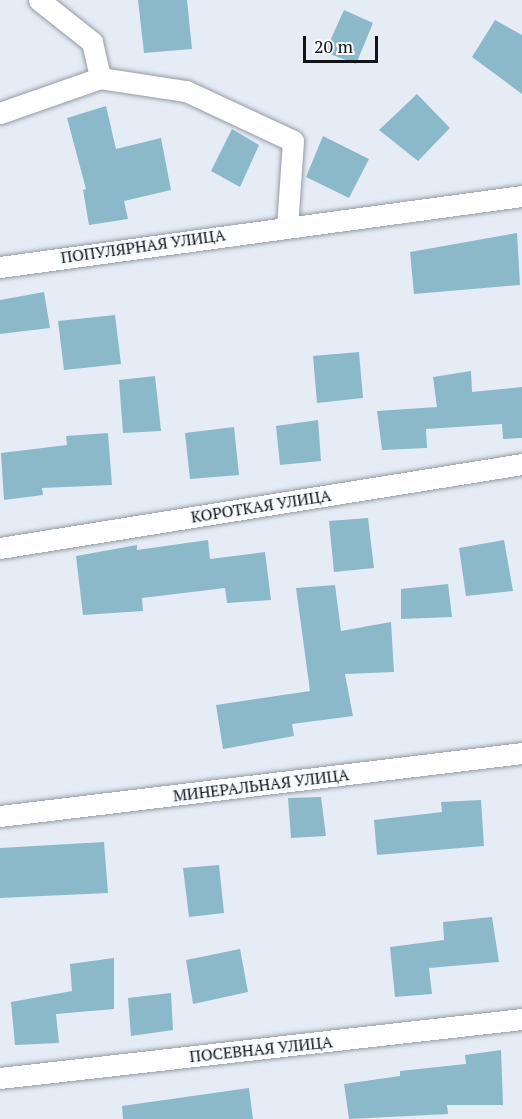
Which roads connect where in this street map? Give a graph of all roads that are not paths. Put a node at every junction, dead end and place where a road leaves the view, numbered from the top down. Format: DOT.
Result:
graph roads {
  1 [pos="39,0"];
  2 [pos="100,78"];
  3 [pos="0,113"];
  4 [pos="522,195"];
  5 [pos="287,226"];
  6 [pos="0,267"];
  7 [pos="522,464"];
  8 [pos="0,548"];
  9 [pos="522,753"];
  10 [pos="0,816"];
  11 [pos="522,1019"];
  12 [pos="0,1078"];
  1 -- 2 [label="street"];
  2 -- 3 [label="street"];
  2 -- 5 [label="street"];
  4 -- 5 [label="street, ПОПУЛЯРНАЯ УЛИЦА"];
  5 -- 6 [label="street, ПОПУЛЯРНАЯ УЛИЦА"];
  7 -- 8 [label="street, КОРОТКАЯ УЛИЦА"];
  9 -- 10 [label="street, МИНЕРАЛЬНАЯ УЛИЦА"];
  11 -- 12 [label="street, ПОСЕВНАЯ УЛИЦА"];
}
